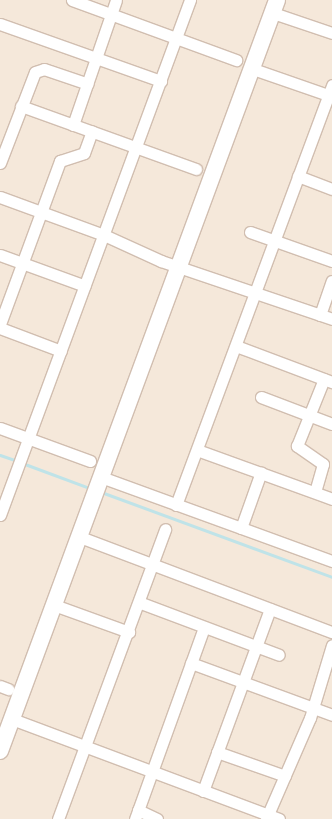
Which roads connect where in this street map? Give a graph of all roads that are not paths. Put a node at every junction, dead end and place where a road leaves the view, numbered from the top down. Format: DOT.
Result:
graph roads {
  1 [pos="72,0"];
  2 [pos="116,0"];
  3 [pos="190,0"];
  4 [pos="275,6"];
  5 [pos="112,13"];
  6 [pos="0,24"];
  7 [pos="332,33"];
  8 [pos="177,37"];
  9 [pos="96,59"];
  10 [pos="236,60"];
  11 [pos="253,69"];
  12 [pos="161,81"];
  13 [pos="88,84"];
  14 [pos="330,92"];
  15 [pos="21,106"];
  16 [pos="73,125"];
  17 [pos="92,131"];
  18 [pos="3,144"];
  19 [pos="136,147"];
  20 [pos="0,163"];
  21 [pos="196,169"];
  22 [pos="298,176"];
  23 [pos="332,189"];
  24 [pos="0,197"];
  25 [pos="41,212"];
  26 [pos="250,232"];
  27 [pos="104,235"];
  28 [pos="274,241"];
  29 [pos="0,255"];
  30 [pos="332,261"];
  31 [pos="22,263"];
  32 [pos="180,268"];
  33 [pos="332,281"];
  34 [pos="85,286"];
  35 [pos="256,291"];
  36 [pos="4,301"];
  37 [pos="320,315"];
  38 [pos="332,319"];
  39 [pos="0,324"];
  40 [pos="0,328"];
  41 [pos="236,346"];
  42 [pos="61,351"];
  43 [pos="328,380"];
  44 [pos="261,397"];
  45 [pos="309,415"];
  46 [pos="332,424"];
  47 [pos="0,428"];
  48 [pos="30,439"];
  49 [pos="197,450"];
  50 [pos="90,461"];
  51 [pos="261,472"];
  52 [pos="100,481"];
  53 [pos="315,492"];
  54 [pos="332,499"];
  55 [pos="176,505"];
  56 [pos="1,509"];
  57 [pos="241,528"];
  58 [pos="165,529"];
  59 [pos="80,537"];
  60 [pos="332,561"];
  61 [pos="154,565"];
  62 [pos="141,603"];
  63 [pos="54,605"];
  64 [pos="270,609"];
  65 [pos="204,627"];
  66 [pos="129,632"];
  67 [pos="332,632"];
  68 [pos="332,645"];
  69 [pos="256,646"];
  70 [pos="279,655"];
  71 [pos="191,663"];
  72 [pos="242,682"];
  73 [pos="313,708"];
  74 [pos="332,715"];
  75 [pos="12,719"];
  76 [pos="85,746"];
  77 [pos="0,751"];
  78 [pos="217,752"];
  79 [pos="151,772"];
  80 [pos="285,776"];
  81 [pos="203,791"];
  82 [pos="136,815"];
  83 [pos="267,817"];
  84 [pos="58,819"];
  85 [pos="157,819"];
  86 [pos="279,819"];
  1 -- 5 [label="street"];
  2 -- 5 [label="street"];
  3 -- 8 [label="street"];
  4 -- 7 [label="street"];
  4 -- 11 [label="main road"];
  5 -- 8 [label="street"];
  5 -- 9 [label="street"];
  6 -- 9 [label="street"];
  8 -- 10 [label="street"];
  8 -- 12 [label="street"];
  9 -- 12 [label="street"];
  9 -- 13 [label="street"];
  11 -- 14 [label="street"];
  11 -- 32 [label="main road"];
  12 -- 19 [label="street"];
  13 -- 15 [label="street"];
  13 -- 16 [label="street"];
  14 -- 22 [label="street"];
  15 -- 16 [label="street"];
  15 -- 18 [label="street"];
  16 -- 17 [label="street"];
  17 -- 19 [label="street"];
  17 -- 25 [label="street"];
  18 -- 20 [label="street"];
  19 -- 21 [label="street"];
  19 -- 27 [label="street"];
  22 -- 23 [label="street"];
  22 -- 28 [label="street"];
  24 -- 25 [label="street"];
  25 -- 27 [label="street"];
  25 -- 31 [label="street"];
  26 -- 28 [label="street"];
  27 -- 32 [label="street"];
  27 -- 34 [label="street"];
  28 -- 30 [label="street"];
  28 -- 35 [label="street"];
  29 -- 31 [label="street"];
  31 -- 34 [label="street"];
  31 -- 36 [label="street"];
  32 -- 35 [label="street"];
  32 -- 52 [label="main road"];
  33 -- 37 [label="street"];
  34 -- 42 [label="street"];
  35 -- 37 [label="street"];
  35 -- 41 [label="street"];
  36 -- 39 [label="street"];
  37 -- 38 [label="street"];
  40 -- 42 [label="street"];
  41 -- 43 [label="street"];
  41 -- 49 [label="street"];
  42 -- 48 [label="street"];
  43 -- 45 [label="street"];
  44 -- 45 [label="street"];
  45 -- 46 [label="street"];
  45 -- 53 [label="street"];
  47 -- 48 [label="street"];
  48 -- 50 [label="street"];
  48 -- 56 [label="street"];
  49 -- 51 [label="street"];
  49 -- 55 [label="street"];
  51 -- 53 [label="street"];
  51 -- 57 [label="street"];
  52 -- 55 [label="street"];
  52 -- 59 [label="main road"];
  53 -- 54 [label="street"];
  55 -- 57 [label="street"];
  57 -- 60 [label="street"];
  58 -- 61 [label="street"];
  59 -- 61 [label="street"];
  59 -- 63 [label="main road"];
  61 -- 62 [label="street"];
  61 -- 64 [label="street"];
  62 -- 65 [label="street"];
  62 -- 66 [label="street"];
  63 -- 66 [label="street"];
  63 -- 75 [label="main road"];
  64 -- 67 [label="street"];
  64 -- 69 [label="street"];
  65 -- 69 [label="street"];
  65 -- 71 [label="street"];
  66 -- 76 [label="street"];
  68 -- 73 [label="street"];
  69 -- 70 [label="street"];
  69 -- 72 [label="street"];
  71 -- 72 [label="street"];
  71 -- 79 [label="street"];
  72 -- 73 [label="street"];
  72 -- 78 [label="street"];
  73 -- 74 [label="street"];
  73 -- 80 [label="street"];
  75 -- 76 [label="street"];
  75 -- 77 [label="main road"];
  76 -- 79 [label="street"];
  76 -- 84 [label="street"];
  78 -- 80 [label="street"];
  78 -- 81 [label="street"];
  79 -- 81 [label="street"];
  79 -- 82 [label="street"];
  80 -- 83 [label="street"];
  81 -- 83 [label="street"];
  82 -- 85 [label="street"];
  83 -- 86 [label="street"];
}
